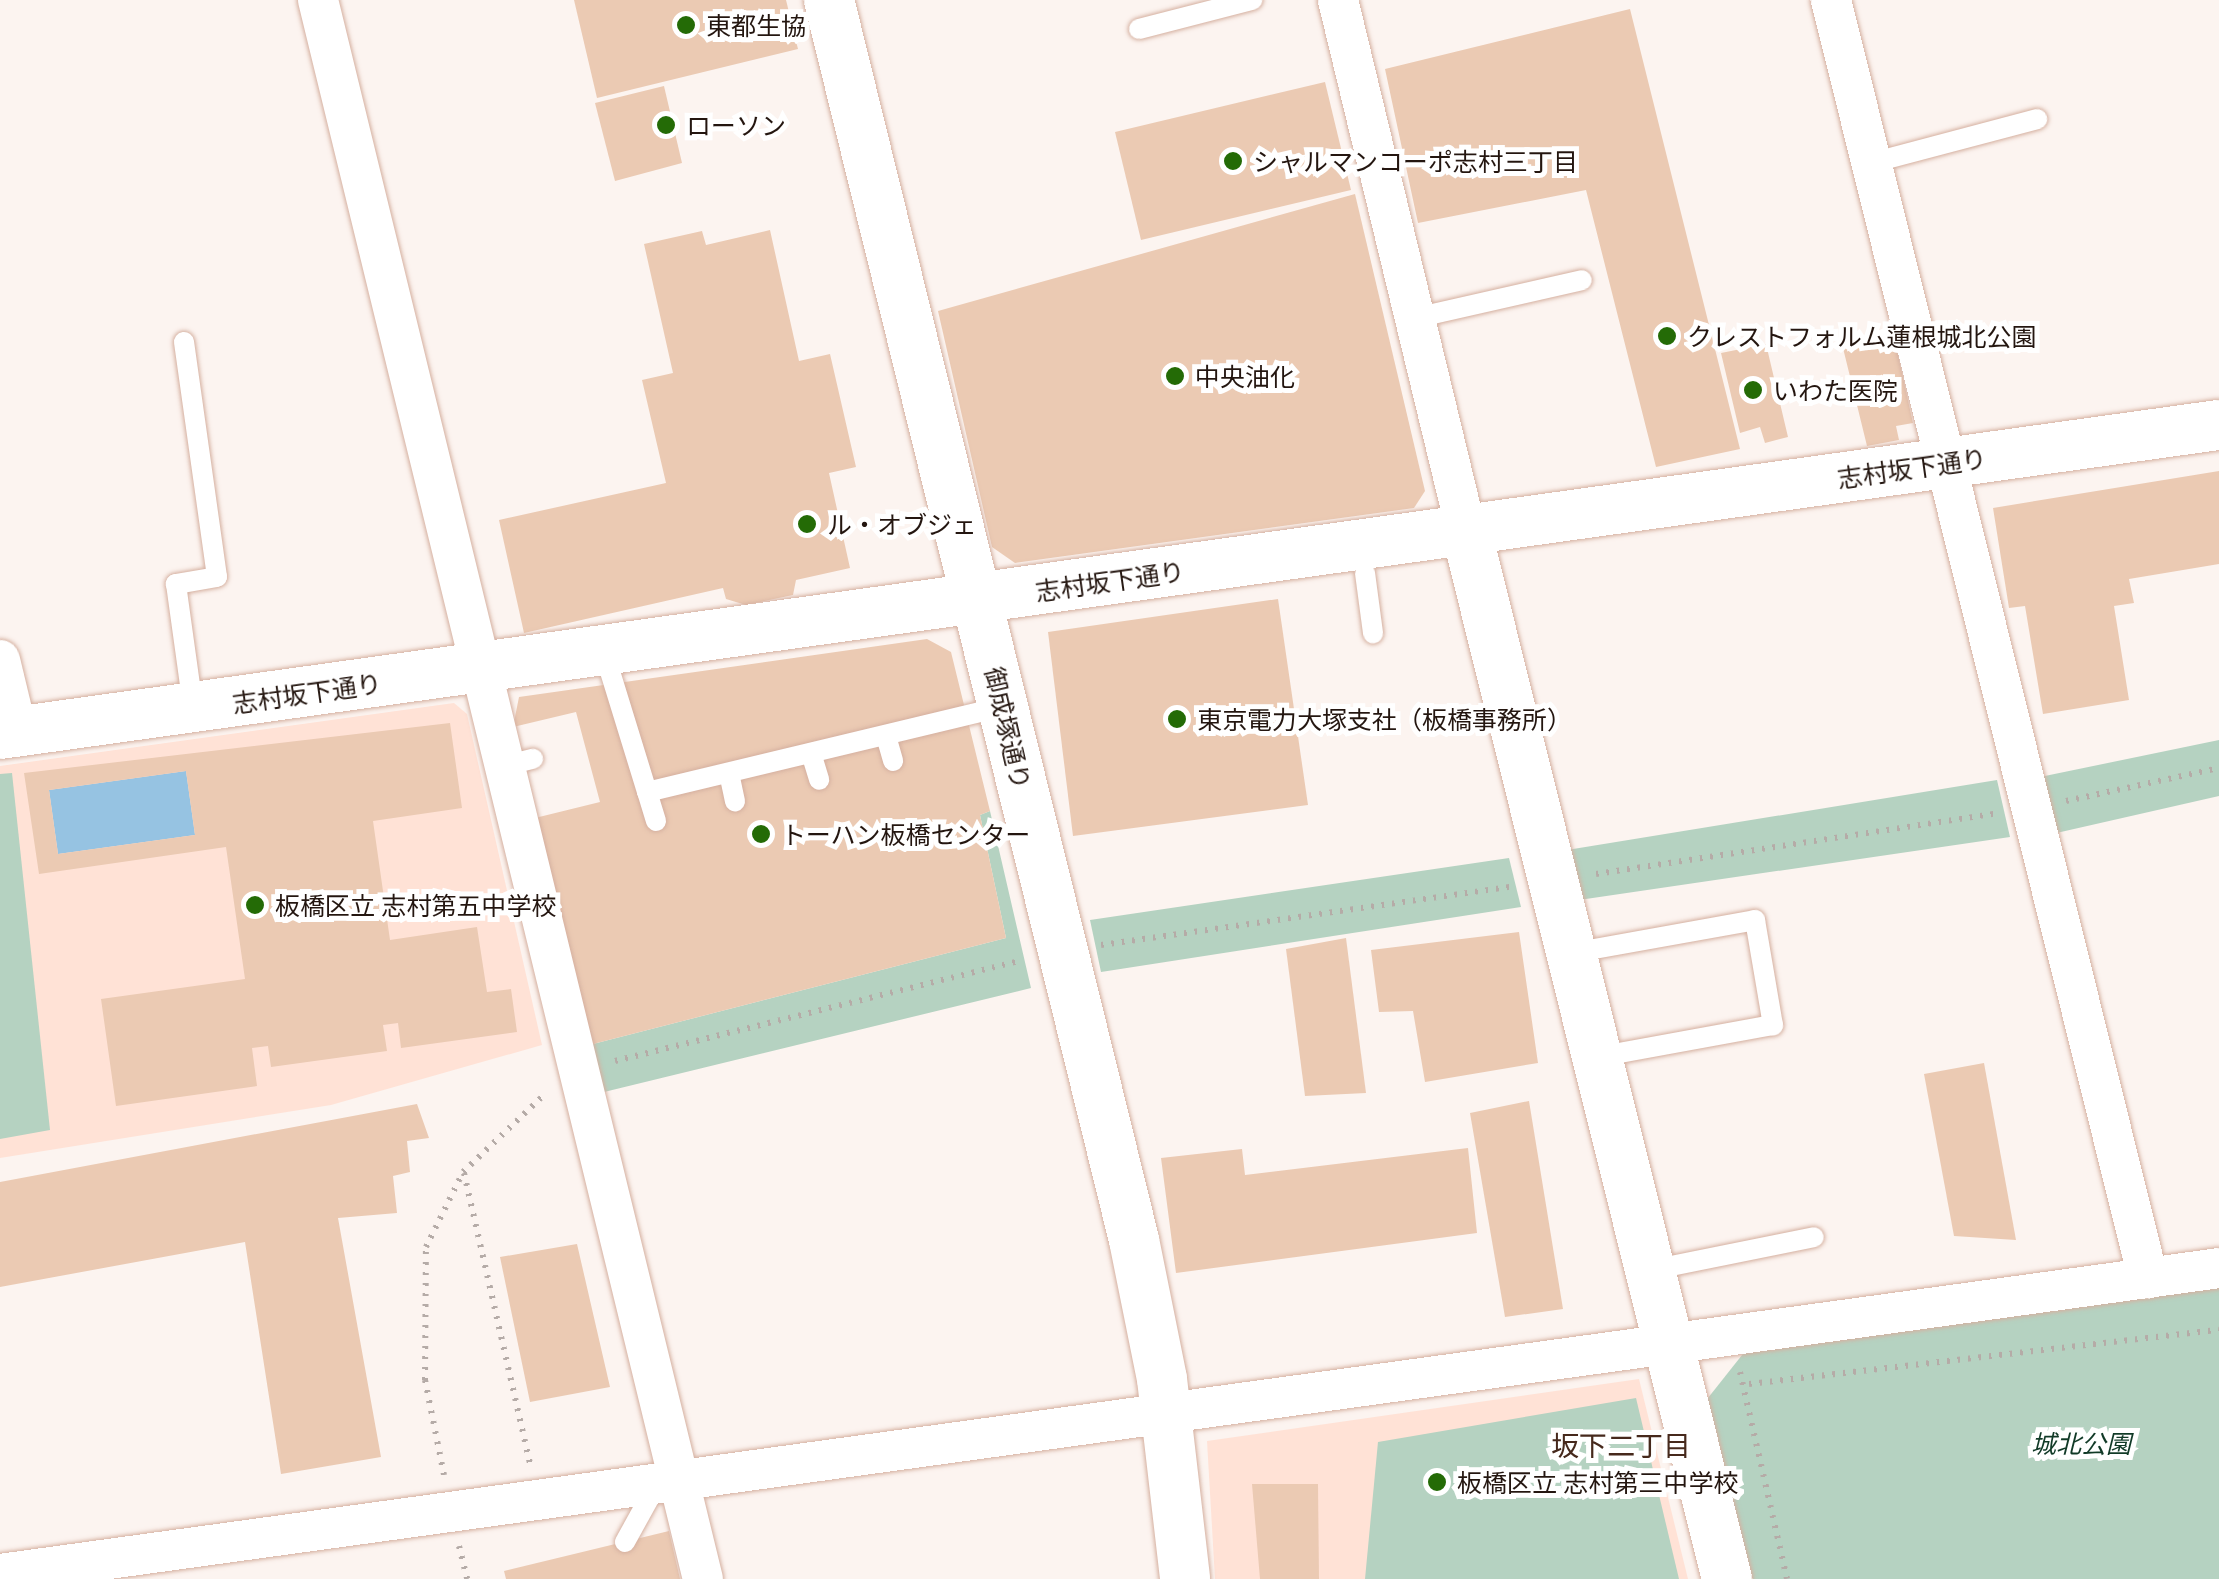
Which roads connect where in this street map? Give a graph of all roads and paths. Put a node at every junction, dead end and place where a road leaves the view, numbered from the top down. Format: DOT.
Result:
graph roads {
  1 [pos="318,0"];
  2 [pos="828,0"];
  3 [pos="1252,0"];
  4 [pos="1338,0"];
  5 [pos="1831,0"];
  6 [pos="1139,29"];
  7 [pos="2037,119"];
  8 [pos="1871,163"];
  9 [pos="1582,280"];
  10 [pos="1415,318"];
  11 [pos="184,342"];
  12 [pos="2219,426"];
  13 [pos="1945,464"];
  14 [pos="1466,530"];
  15 [pos="1365,573"];
  16 [pos="978,600"];
  17 [pos="1373,632"];
  18 [pos="604,652"];
  19 [pos="0,660"];
  20 [pos="479,670"];
  21 [pos="1003,706"];
  22 [pos="194,708"];
  23 [pos="9,733"];
  24 [pos="886,736"];
  25 [pos="811,754"];
  26 [pos="893,762"];
  27 [pos="2219,768"];
  28 [pos="729,773"];
  29 [pos="819,780"];
  30 [pos="647,792"];
  31 [pos="736,801"];
  32 [pos="2033,808"];
  33 [pos="656,821"];
  34 [pos="1552,881"];
  35 [pos="1062,952"];
  36 [pos="1570,954"];
  37 [pos="1596,1058"];
  38 [pos="608,1063"];
  39 [pos="550,1090"];
  40 [pos="463,1172"];
  41 [pos="1814,1237"];
  42 [pos="2219,1268"];
  43 [pos="1650,1271"];
  44 [pos="2148,1278"];
  45 [pos="2219,1330"];
  46 [pos="1669,1347"];
  47 [pos="1735,1364"];
  48 [pos="1749,1384"];
  49 [pos="1167,1415"];
  50 [pos="668,1483"];
  51 [pos="539,1502"];
  52 [pos="452,1513"];
  53 [pos="626,1542"];
  54 [pos="216,1562"];
  55 [pos="0,1574"];
  56 [pos="703,1579"];
  57 [pos="1185,1579"];
  58 [pos="1727,1579"];
  59 [pos="1788,1579"];
  1 -- 20 [label="street"];
  2 -- 16 [label="street, 御成塚通り"];
  3 -- 6 [label="lane"];
  4 -- 10 [label="street"];
  5 -- 8 [label="street"];
  7 -- 8 [label="lane"];
  8 -- 13 [label="street"];
  9 -- 10 [label="lane"];
  10 -- 14 [label="street"];
  11 -- 22 [label="lane"];
  12 -- 13 [label="street, 志村坂下通り"];
  13 -- 14 [label="street, 志村坂下通り"];
  13 -- 32 [label="street"];
  14 -- 16 [label="street, 志村坂下通り"];
  14 -- 34 [label="street"];
  15 -- 17 [label="lane"];
  16 -- 18 [label="street, 志村坂下通り"];
  16 -- 21 [label="street, 御成塚通り"];
  18 -- 20 [label="street, 志村坂下通り"];
  18 -- 30 [label="lane"];
  19 -- 23 [label="street"];
  20 -- 22 [label="street, 志村坂下通り"];
  20 -- 50 [label="street"];
  21 -- 24 [label="lane"];
  21 -- 35 [label="street, 御成塚通り"];
  22 -- 23 [label="street, 志村坂下通り"];
  24 -- 25 [label="lane"];
  24 -- 26 [label="lane"];
  25 -- 28 [label="lane"];
  25 -- 29 [label="lane"];
  27 -- 32 [label="path"];
  28 -- 30 [label="lane"];
  28 -- 31 [label="lane"];
  30 -- 33 [label="lane"];
  32 -- 34 [label="path"];
  32 -- 44 [label="street"];
  34 -- 35 [label="path"];
  34 -- 36 [label="street"];
  35 -- 38 [label="path"];
  35 -- 49 [label="street, 御成塚通り"];
  36 -- 37 [label="street"];
  36 -- 37 [label="lane"];
  37 -- 43 [label="street"];
  39 -- 40 [label="path"];
  40 -- 51 [label="path"];
  40 -- 52 [label="path"];
  41 -- 43 [label="lane"];
  42 -- 44 [label="street"];
  43 -- 46 [label="street"];
  44 -- 46 [label="street"];
  45 -- 48 [label="path"];
  46 -- 49 [label="street"];
  46 -- 58 [label="street"];
  47 -- 48 [label="path"];
  48 -- 59 [label="path"];
  49 -- 50 [label="street"];
  49 -- 57 [label="street, 御成塚通り"];
  50 -- 51 [label="street"];
  50 -- 53 [label="lane"];
  50 -- 56 [label="street"];
  51 -- 52 [label="street"];
  52 -- 54 [label="street"];
  54 -- 55 [label="street"];
}
